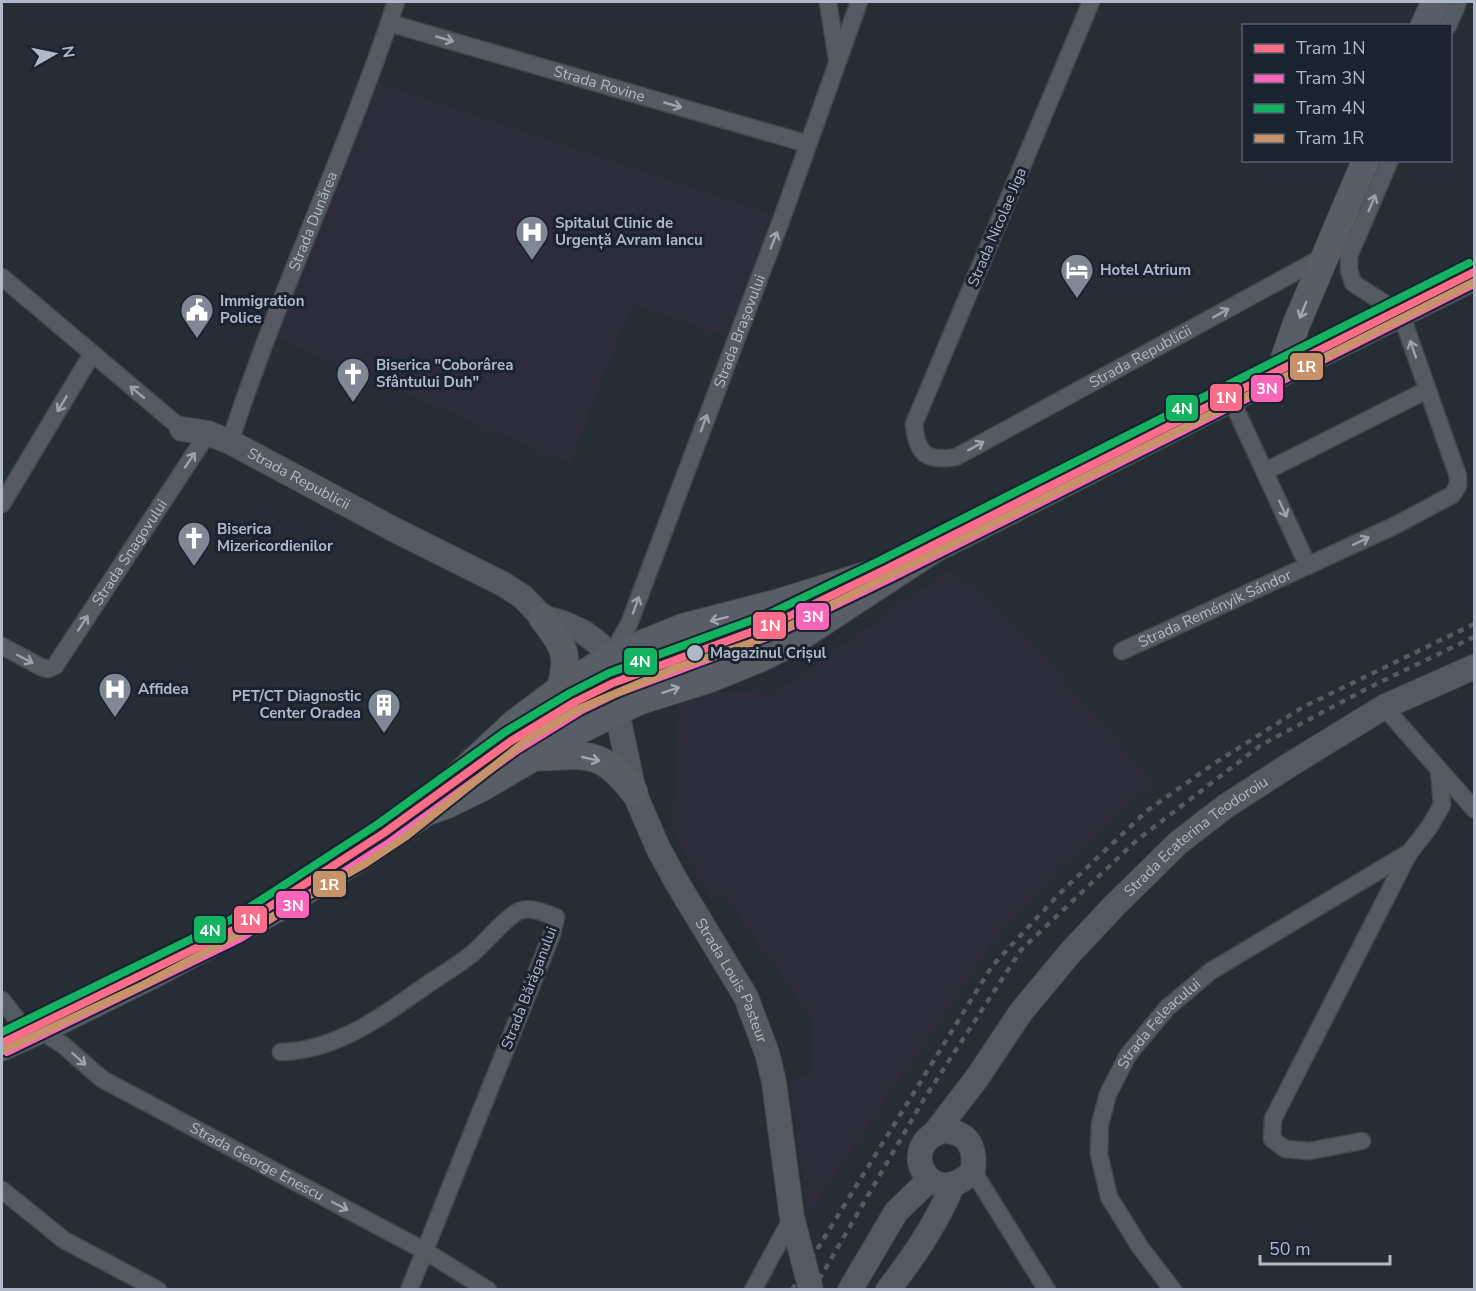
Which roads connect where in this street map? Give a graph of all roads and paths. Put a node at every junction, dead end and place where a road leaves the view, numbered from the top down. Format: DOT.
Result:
graph roads {
  1 [pos="396,2"];
  2 [pos="828,2"];
  3 [pos="859,2"];
  4 [pos="1091,2"];
  5 [pos="1435,2"];
  6 [pos="1458,2"];
  7 [pos="389,23"];
  8 [pos="1425,24"];
  9 [pos="1449,24"];
  10 [pos="837,59"];
  11 [pos="808,144"];
  12 [pos="1365,162"];
  13 [pos="1389,162"];
  14 [pos="1356,239"];
  15 [pos="1325,256"];
  16 [pos="2,277"];
  17 [pos="1474,277"];
  18 [pos="1401,314"];
  19 [pos="92,354"];
  20 [pos="1279,374"];
  21 [pos="1427,390"];
  22 [pos="1231,399"];
  23 [pos="182,429"];
  24 [pos="219,438"];
  25 [pos="921,453"];
  26 [pos="1266,471"];
  27 [pos="2,504"];
  28 [pos="934,549"];
  29 [pos="1308,566"];
  30 [pos="542,617"];
  31 [pos="2,646"];
  32 [pos="1122,651"];
  33 [pos="1474,667"];
  34 [pos="612,670"];
  35 [pos="560,689"];
  36 [pos="1384,708"];
  37 [pos="617,712"];
  38 [pos="535,758"];
  39 [pos="1439,771"];
  40 [pos="634,792"];
  41 [pos="1474,809"];
  42 [pos="426,812"];
  43 [pos="1410,852"];
  44 [pos="2,1000"];
  45 [pos="18,1040"];
  46 [pos="281,1052"];
  47 [pos="2,1060"];
  48 [pos="977,1078"];
  49 [pos="934,1134"];
  50 [pos="966,1138"];
  51 [pos="1362,1141"];
  52 [pos="973,1171"];
  53 [pos="934,1177"];
  54 [pos="2,1192"];
  55 [pos="792,1218"];
  56 [pos="425,1251"];
  57 [pos="158,1290"];
  58 [pos="410,1290"];
  59 [pos="488,1290"];
  60 [pos="753,1290"];
  61 [pos="811,1290"];
  62 [pos="850,1290"];
  63 [pos="888,1290"];
  64 [pos="1047,1290"];
  65 [pos="1173,1290"];
  1 -- 7 [label="street, Strada Dunărea"];
  2 -- 10 [label="street"];
  3 -- 10 [label="street, Strada Brașovului"];
  4 -- 25 [label="street, Strada Nicolae Jiga"];
  5 -- 8 [label="main road"];
  6 -- 9 [label="street"];
  7 -- 11 [label="street, Strada Rovine, one-way"];
  7 -- 24 [label="street, Strada Dunărea"];
  10 -- 11 [label="street, Strada Brașovului"];
  34 -- 11 [label="street, Strada Brașovului, one-way"];
  12 -- 15 [label="main road"];
  14 -- 13 [label="street, one-way"];
  14 -- 15 [label="street, Strada Republicii"];
  14 -- 18 [label="street"];
  15 -- 20 [label="main road, one-way"];
  25 -- 15 [label="street, Strada Republicii, one-way"];
  16 -- 19 [label="street, Strada Republicii"];
  17 -- 18 [label="main road"];
  18 -- 20 [label="main road"];
  21 -- 18 [label="street, Strada Reményik Sándor, one-way"];
  23 -- 19 [label="street, Strada Republicii, one-way"];
  19 -- 27 [label="street, one-way"];
  20 -- 22 [label="main road"];
  21 -- 26 [label="street"];
  29 -- 21 [label="street, Strada Reményik Sándor, one-way"];
  22 -- 26 [label="street, Strada Reményik Sándor"];
  22 -- 28 [label="main road"];
  23 -- 24 [label="main road, Strada Republicii"];
  24 -- 30 [label="main road, Strada Republicii"];
  31 -- 24 [label="street, Strada Snagovului, one-way"];
  26 -- 29 [label="street, Strada Reményik Sándor, one-way"];
  28 -- 34 [label="main road, one-way"];
  37 -- 28 [label="main road, one-way"];
  29 -- 32 [label="street, Strada Reményik Sándor"];
  30 -- 34 [label="main road, Strada Republicii"];
  30 -- 35 [label="main road"];
  33 -- 36 [label="main road, Strada Ecaterina Teodoroiu"];
  34 -- 35 [label="main road"];
  34 -- 37 [label="main road, Strada Louis Pasteur"];
  35 -- 42 [label="main road"];
  36 -- 39 [label="street"];
  36 -- 48 [label="main road, Strada Ecaterina Teodoroiu"];
  37 -- 38 [label="main road"];
  37 -- 40 [label="main road, Strada Louis Pasteur"];
  38 -- 40 [label="main road, one-way"];
  38 -- 42 [label="main road"];
  39 -- 41 [label="street"];
  39 -- 43 [label="street, Strada Feleacului"];
  40 -- 55 [label="main road, Strada Louis Pasteur"];
  42 -- 45 [label="main road"];
  43 -- 51 [label="street, Strada Feleacului"];
  43 -- 65 [label="street, Strada Feleacului"];
  44 -- 45 [label="street"];
  45 -- 47 [label="street"];
  45 -- 56 [label="street, Strada George Enescu, one-way"];
  46 -- 56 [label="street, Strada Bărăganului"];
  48 -- 49 [label="main road, Strada Ecaterina Teodoroiu"];
  48 -- 50 [label="main road, Strada Ecaterina Teodoroiu"];
  49 -- 50 [label="main road"];
  49 -- 53 [label="main road"];
  50 -- 52 [label="main road"];
  52 -- 53 [label="main road"];
  52 -- 64 [label="street"];
  53 -- 62 [label="main road"];
  53 -- 63 [label="main road"];
  54 -- 57 [label="street"];
  55 -- 60 [label="street"];
  55 -- 61 [label="main road, Strada Louis Pasteur"];
  56 -- 58 [label="street, Strada Bărăganului"];
  56 -- 59 [label="street, Strada George Enescu"];
}
